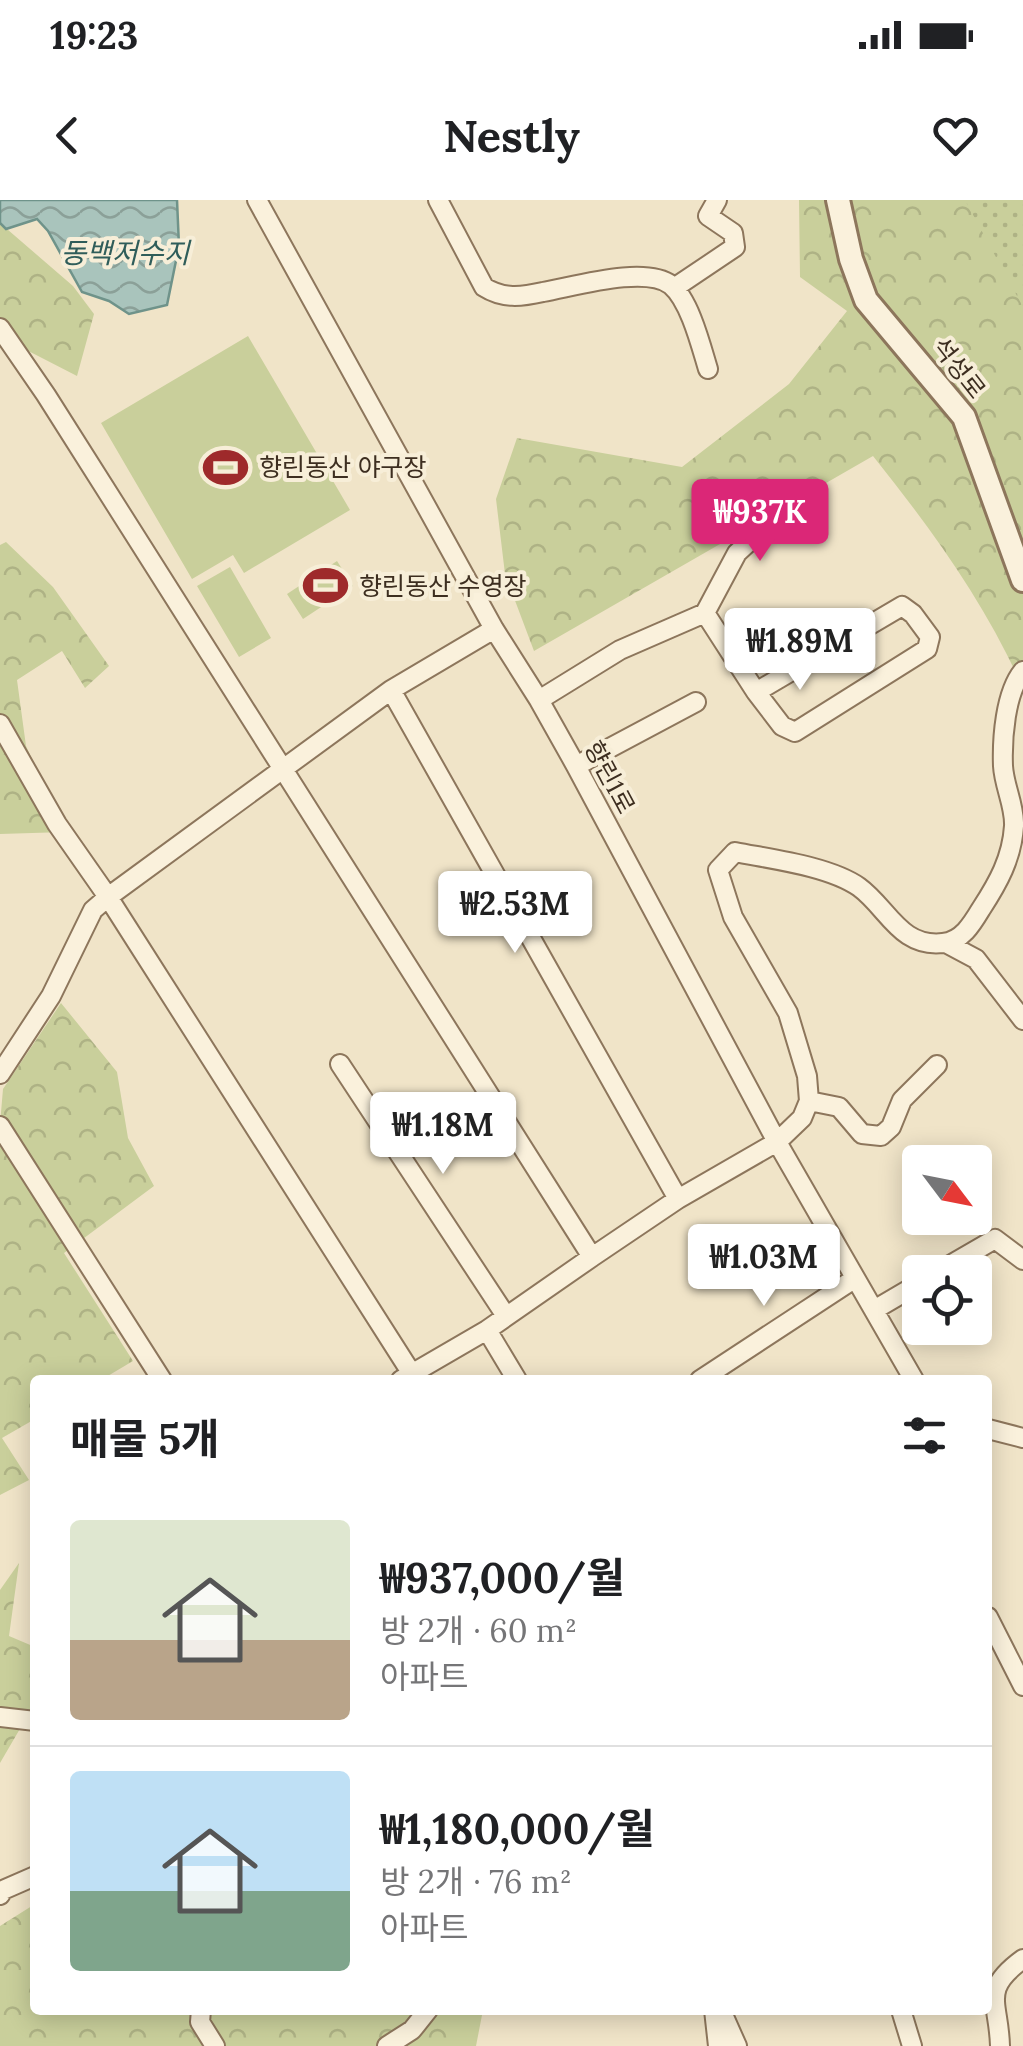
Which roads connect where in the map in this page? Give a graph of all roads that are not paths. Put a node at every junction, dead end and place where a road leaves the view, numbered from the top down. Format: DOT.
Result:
graph roads {
  1 [pos="438,200"];
  2 [pos="717,200"];
  3 [pos="838,200"];
  4 [pos="264,206"];
  5 [pos="674,288"];
  6 [pos="0,328"];
  7 [pos="708,369"];
  8 [pos="805,508"];
  9 [pos="1023,580"];
  10 [pos="705,613"];
  11 [pos="494,630"];
  12 [pos="1023,671"];
  13 [pos="391,690"];
  14 [pos="756,692"];
  15 [pos="539,700"];
  16 [pos="696,702"];
  17 [pos="0,724"];
  18 [pos="576,766"];
  19 [pos="284,770"];
  20 [pos="108,897"];
  21 [pos="946,944"];
  22 [pos="1023,1020"];
  23 [pos="340,1064"];
  24 [pos="937,1065"];
  25 [pos="0,1074"];
  26 [pos="809,1102"];
  27 [pos="0,1126"];
  28 [pos="777,1142"];
  29 [pos="678,1199"];
  30 [pos="966,1255"];
  31 [pos="592,1258"];
  32 [pos="1023,1260"];
  33 [pos="854,1278"];
  34 [pos="902,1294"];
  35 [pos="874,1310"];
  36 [pos="506,1316"];
  37 [pos="486,1330"];
  38 [pos="159,1375"];
  39 [pos="406,1375"];
  40 [pos="410,1375"];
  41 [pos="515,1375"];
  42 [pos="708,1375"];
  43 [pos="911,1375"];
  44 [pos="992,1430"];
  45 [pos="1023,1438"];
  46 [pos="992,1626"];
  47 [pos="1023,1686"];
  48 [pos="0,1717"];
  49 [pos="30,1720"];
  50 [pos="30,1878"];
  51 [pos="0,1894"];
  52 [pos="1023,1958"];
  53 [pos="201,2015"];
  54 [pos="424,2015"];
  55 [pos="717,2015"];
  56 [pos="720,2015"];
  57 [pos="903,2015"];
  58 [pos="215,2046"];
  59 [pos="387,2046"];
  60 [pos="718,2046"];
  61 [pos="737,2046"];
  62 [pos="912,2046"];
  63 [pos="1000,2046"];
  1 -- 5 [label="street"];
  2 -- 5 [label="street"];
  3 -- 9 [label="street, 석성로"];
  4 -- 11 [label="street, 향린1로"];
  5 -- 7 [label="street"];
  6 -- 19 [label="street"];
  8 -- 10 [label="street"];
  10 -- 14 [label="street"];
  10 -- 15 [label="street"];
  11 -- 13 [label="street"];
  11 -- 15 [label="street, 향린1로"];
  12 -- 21 [label="street"];
  13 -- 19 [label="street"];
  13 -- 29 [label="street"];
  14 -- 14 [label="street"];
  15 -- 18 [label="street, 향린1로"];
  16 -- 18 [label="street"];
  17 -- 20 [label="street"];
  18 -- 28 [label="street, 향린1로"];
  19 -- 20 [label="street"];
  19 -- 31 [label="street"];
  20 -- 25 [label="street"];
  20 -- 39 [label="street"];
  21 -- 22 [label="street"];
  21 -- 26 [label="street"];
  23 -- 36 [label="street"];
  24 -- 26 [label="street"];
  26 -- 28 [label="street"];
  27 -- 38 [label="street"];
  28 -- 29 [label="street"];
  28 -- 33 [label="street, 향린1로"];
  29 -- 31 [label="street"];
  30 -- 32 [label="street"];
  31 -- 36 [label="street"];
  33 -- 35 [label="street, 향린1로"];
  33 -- 42 [label="street"];
  34 -- 35 [label="street"];
  35 -- 43 [label="street, 향린1로"];
  36 -- 37 [label="street"];
  37 -- 40 [label="street"];
  37 -- 41 [label="street"];
  44 -- 45 [label="street"];
  46 -- 47 [label="street"];
  48 -- 49 [label="street"];
  50 -- 51 [label="street"];
  52 -- 63 [label="street"];
  53 -- 58 [label="street"];
  54 -- 59 [label="street"];
  55 -- 60 [label="street"];
  56 -- 61 [label="street"];
  57 -- 62 [label="street"];
}
